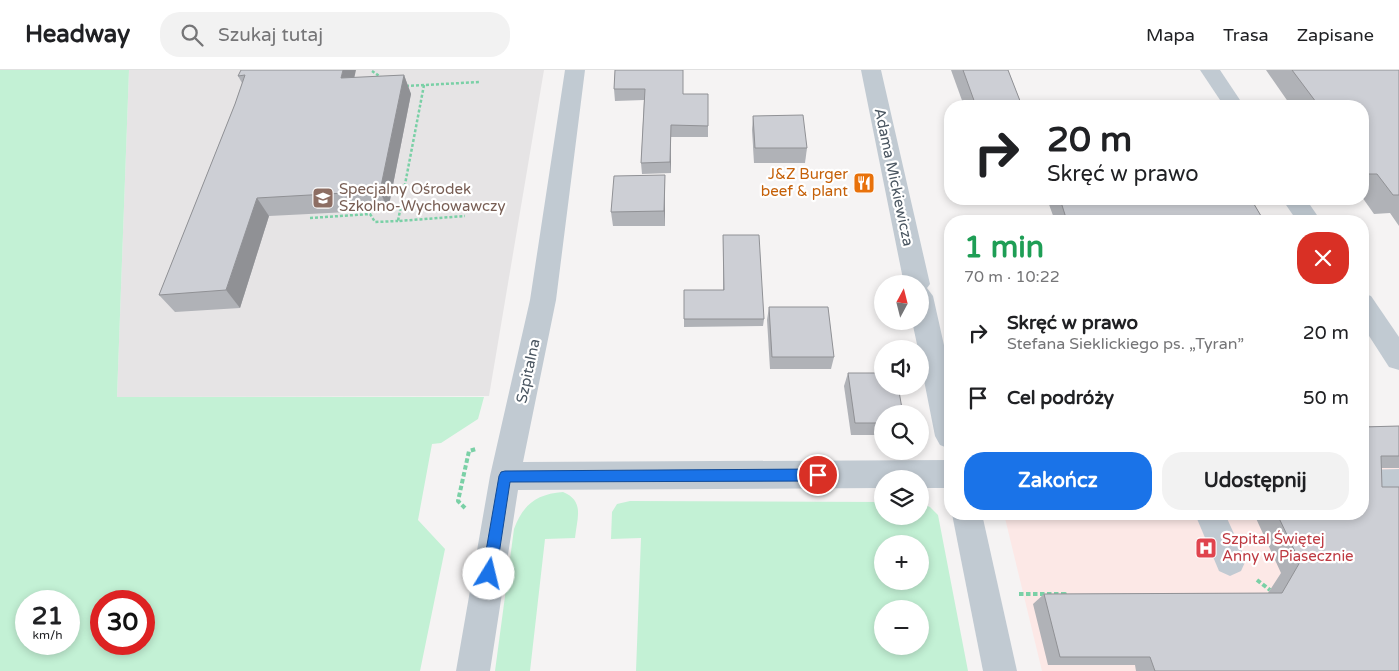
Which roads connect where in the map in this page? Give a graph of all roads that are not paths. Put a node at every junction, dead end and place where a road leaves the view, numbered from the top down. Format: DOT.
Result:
graph roads {
  1 [pos="575,70"];
  2 [pos="871,70"];
  3 [pos="1210,70"];
  4 [pos="1230,100"];
  5 [pos="915,275"];
  6 [pos="1369,314"];
  7 [pos="927,330"];
  8 [pos="1394,351"];
  9 [pos="944,408"];
  10 [pos="944,474"];
  11 [pos="505,476"];
  12 [pos="1399,483"];
  13 [pos="1369,484"];
  14 [pos="968,520"];
  15 [pos="1213,520"];
  16 [pos="1230,560"];
  17 [pos="473,671"];
  18 [pos="1000,671"];
  1 -- 11 [label="street, Szpitalna"];
  2 -- 5 [label="street, Adama Mickiewicza"];
  3 -- 4 [label="street"];
  6 -- 8 [label="street"];
  7 -- 9 [label="street"];
  10 -- 11 [label="street"];
  11 -- 17 [label="street, Szpitalna"];
  12 -- 13 [label="street"];
  14 -- 18 [label="street"];
  15 -- 16 [label="street"];
}
